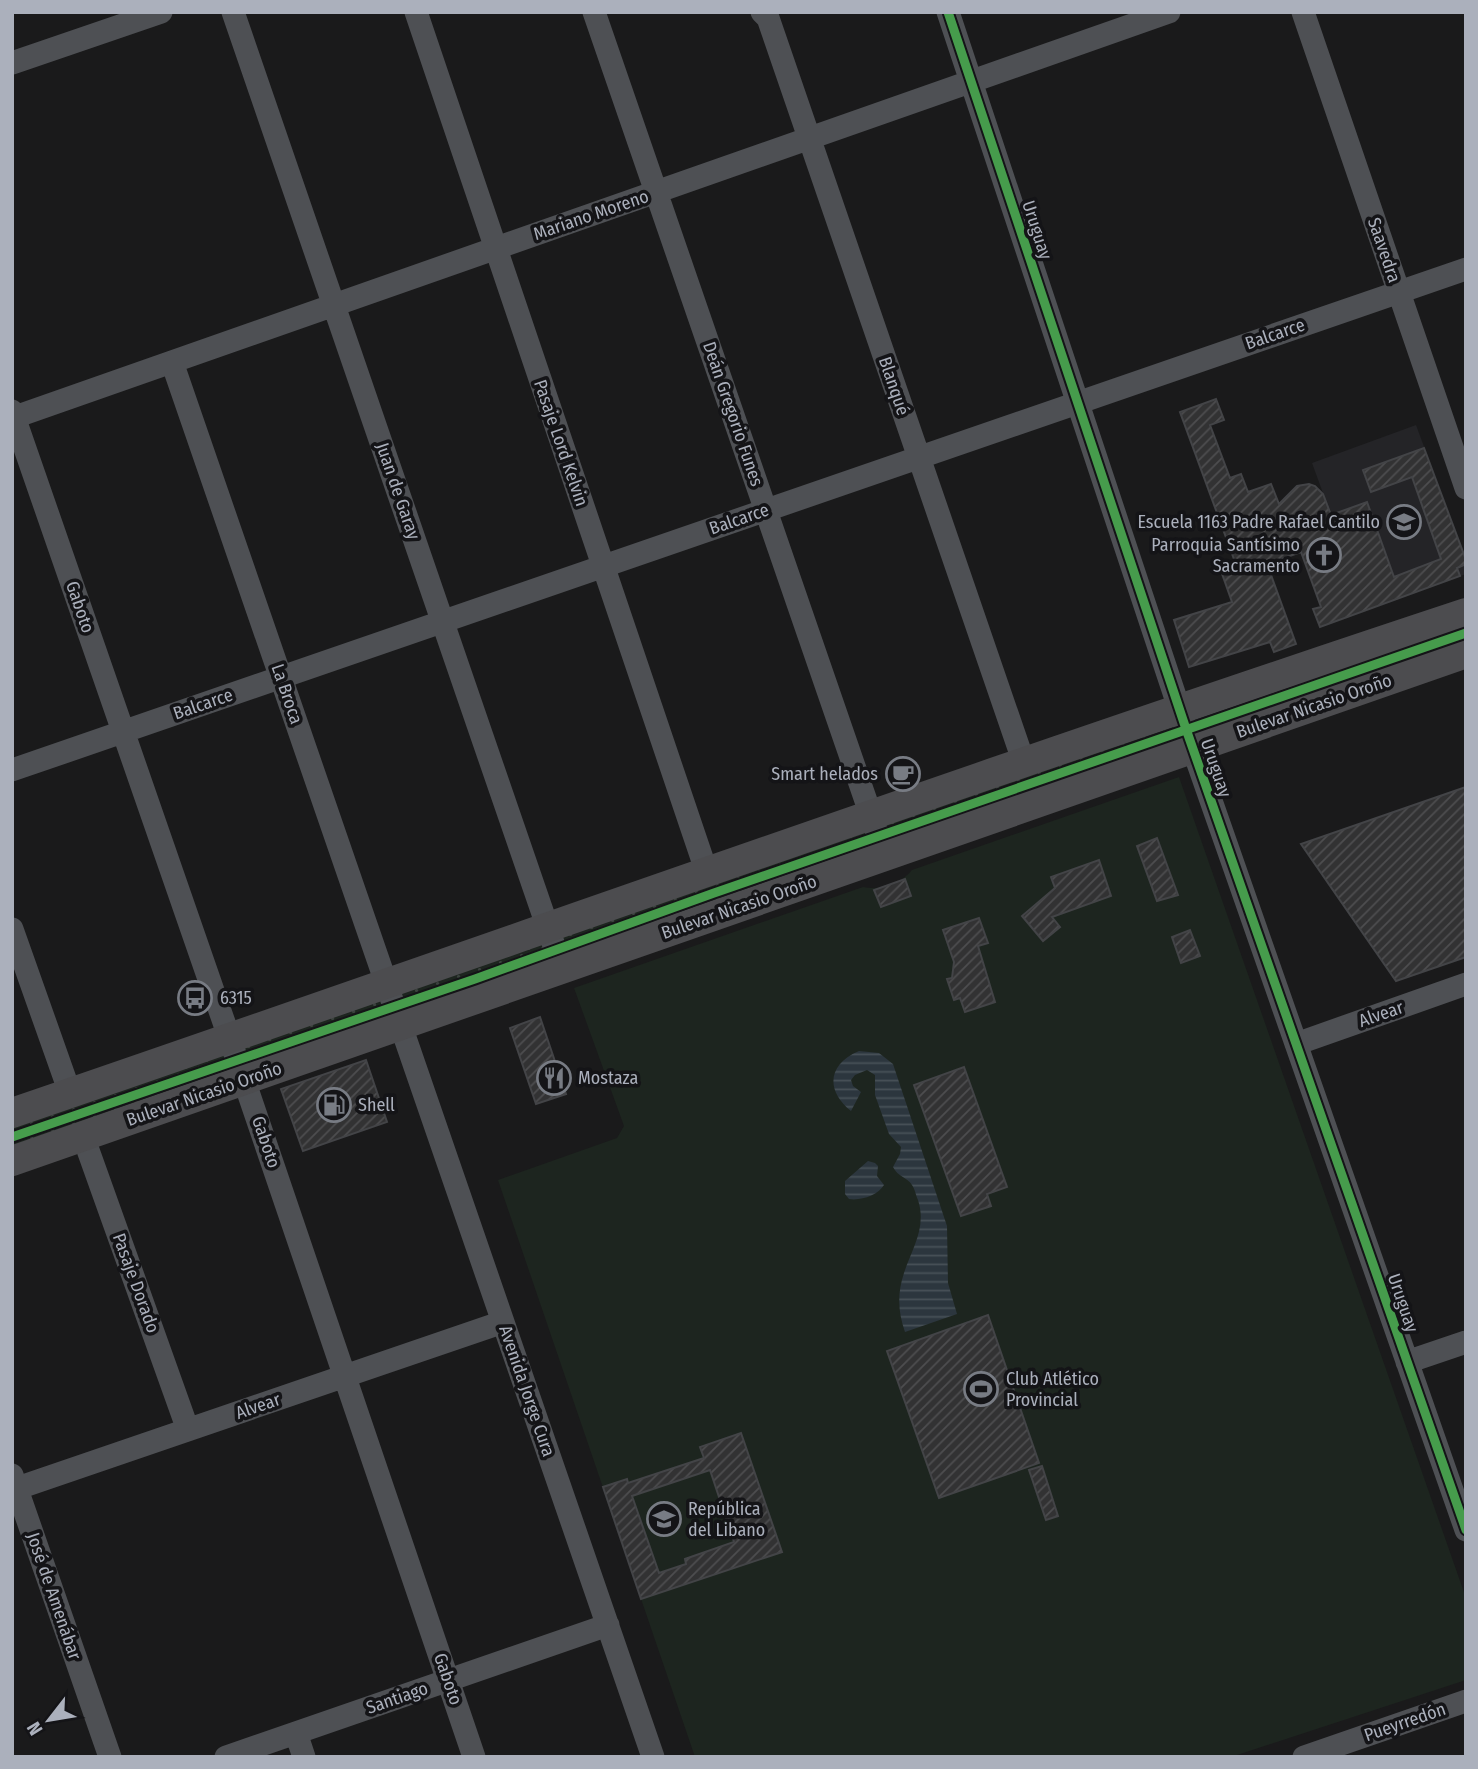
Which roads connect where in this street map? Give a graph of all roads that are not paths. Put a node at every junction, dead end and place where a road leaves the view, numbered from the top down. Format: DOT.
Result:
graph roads {
  1 [pos="161,12"];
  2 [pos="233,12"];
  3 [pos="416,12"];
  4 [pos="594,12"];
  5 [pos="762,12"];
  6 [pos="948,12"];
  7 [pos="1169,12"];
  8 [pos="1303,12"];
  9 [pos="12,63"];
  10 [pos="971,82"];
  11 [pos="809,138"];
  12 [pos="656,192"];
  13 [pos="496,249"];
  14 [pos="1466,269"];
  15 [pos="1398,291"];
  16 [pos="334,305"];
  17 [pos="172,362"];
  18 [pos="1077,402"];
  19 [pos="13,415"];
  20 [pos="919,457"];
  21 [pos="1466,488"];
  22 [pos="765,510"];
  23 [pos="603,566"];
  24 [pos="1466,613"];
  25 [pos="443,621"];
  26 [pos="1466,653"];
  27 [pos="281,677"];
  28 [pos="1179,708"];
  29 [pos="124,731"];
  30 [pos="1193,749"];
  31 [pos="1024,763"];
  32 [pos="12,770"];
  33 [pos="871,816"];
  34 [pos="885,856"];
  35 [pos="707,873"];
  36 [pos="12,929"];
  37 [pos="548,929"];
  38 [pos="562,969"];
  39 [pos="1466,984"];
  40 [pos="387,985"];
  41 [pos="401,1025"];
  42 [pos="230,1038"];
  43 [pos="1296,1044"];
  44 [pos="244,1080"];
  45 [pos="71,1093"];
  46 [pos="12,1113"];
  47 [pos="83,1136"];
  48 [pos="12,1161"];
  49 [pos="503,1322"];
  50 [pos="1466,1342"];
  51 [pos="1407,1362"];
  52 [pos="345,1376"];
  53 [pos="188,1430"];
  54 [pos="14,1484"];
  55 [pos="1466,1530"];
  56 [pos="608,1625"];
  57 [pos="448,1680"];
  58 [pos="1466,1701"];
  59 [pos="296,1733"];
  60 [pos="1361,1748"];
  61 [pos="110,1757"];
  62 [pos="226,1757"];
  63 [pos="304,1757"];
  64 [pos="474,1757"];
  65 [pos="653,1757"];
  66 [pos="1304,1757"];
  1 -- 9 [label="street"];
  2 -- 16 [label="street, Juan de Garay"];
  3 -- 13 [label="street, Pasaje Lord Kelvin"];
  4 -- 12 [label="street, Deán Gregorio Funes"];
  5 -- 11 [label="street, Blanqué"];
  6 -- 10 [label="street, Uruguay"];
  7 -- 10 [label="street, Mariano Moreno"];
  8 -- 15 [label="street, Saavedra"];
  10 -- 11 [label="street, Mariano Moreno"];
  10 -- 18 [label="street, Uruguay"];
  11 -- 12 [label="street, Mariano Moreno"];
  11 -- 20 [label="street, Blanqué"];
  12 -- 13 [label="street, Mariano Moreno"];
  12 -- 22 [label="street, Deán Gregorio Funes"];
  13 -- 16 [label="street, Mariano Moreno"];
  13 -- 23 [label="street, Pasaje Lord Kelvin"];
  14 -- 15 [label="street, Balcarce"];
  15 -- 18 [label="street, Balcarce"];
  15 -- 21 [label="street, Saavedra"];
  16 -- 17 [label="street, Mariano Moreno"];
  16 -- 25 [label="street, Juan de Garay"];
  17 -- 19 [label="street, Mariano Moreno"];
  17 -- 27 [label="street, La Broca"];
  18 -- 20 [label="street, Balcarce"];
  18 -- 28 [label="street, Uruguay"];
  19 -- 29 [label="street, Gaboto"];
  20 -- 22 [label="street, Balcarce"];
  20 -- 31 [label="street, Blanqué"];
  22 -- 23 [label="street, Balcarce"];
  22 -- 33 [label="street, Deán Gregorio Funes"];
  23 -- 25 [label="street, Balcarce"];
  23 -- 35 [label="street, Pasaje Lord Kelvin"];
  24 -- 28 [label="main road"];
  25 -- 27 [label="street, Balcarce"];
  25 -- 37 [label="street, Juan de Garay"];
  26 -- 30 [label="main road, Bulevar Nicasio Oroño"];
  27 -- 29 [label="street, Balcarce"];
  27 -- 40 [label="street, La Broca"];
  28 -- 30 [label="street, Uruguay"];
  28 -- 31 [label="main road"];
  29 -- 32 [label="street, Balcarce"];
  29 -- 42 [label="street, Gaboto"];
  30 -- 34 [label="main road, Bulevar Nicasio Oroño"];
  30 -- 43 [label="street, Uruguay"];
  31 -- 33 [label="main road"];
  33 -- 34 [label="street, Deán Gregorio Funes"];
  33 -- 35 [label="main road"];
  34 -- 38 [label="main road, Bulevar Nicasio Oroño"];
  35 -- 37 [label="main road"];
  36 -- 45 [label="street"];
  37 -- 38 [label="street, Juan de Garay"];
  37 -- 40 [label="main road"];
  38 -- 41 [label="main road, Bulevar Nicasio Oroño"];
  39 -- 43 [label="street, Alvear"];
  40 -- 41 [label="street, La Broca"];
  40 -- 42 [label="main road"];
  41 -- 44 [label="main road, Bulevar Nicasio Oroño"];
  41 -- 49 [label="street, Avenida Jorge Cura"];
  42 -- 44 [label="street, Gaboto"];
  42 -- 45 [label="main road"];
  43 -- 51 [label="street, Uruguay"];
  44 -- 47 [label="main road, Bulevar Nicasio Oroño"];
  44 -- 52 [label="street, Gaboto"];
  45 -- 46 [label="main road"];
  47 -- 48 [label="main road, Bulevar Nicasio Oroño"];
  47 -- 53 [label="street, Pasaje Dorado"];
  49 -- 52 [label="street, Alvear"];
  49 -- 56 [label="street, Avenida Jorge Cura"];
  50 -- 51 [label="street"];
  51 -- 55 [label="street, Uruguay"];
  52 -- 53 [label="street, Alvear"];
  52 -- 57 [label="street, Gaboto"];
  53 -- 54 [label="street, Alvear"];
  54 -- 61 [label="street, José de Amenábar"];
  56 -- 57 [label="street, Santiago"];
  56 -- 65 [label="street, Avenida Jorge Cura"];
  57 -- 59 [label="street, Santiago"];
  57 -- 64 [label="street, Gaboto"];
  58 -- 60 [label="street, Pueyrredón"];
  59 -- 62 [label="street, Santiago"];
  59 -- 63 [label="street"];
  60 -- 66 [label="street, Pueyrredón"];
}
